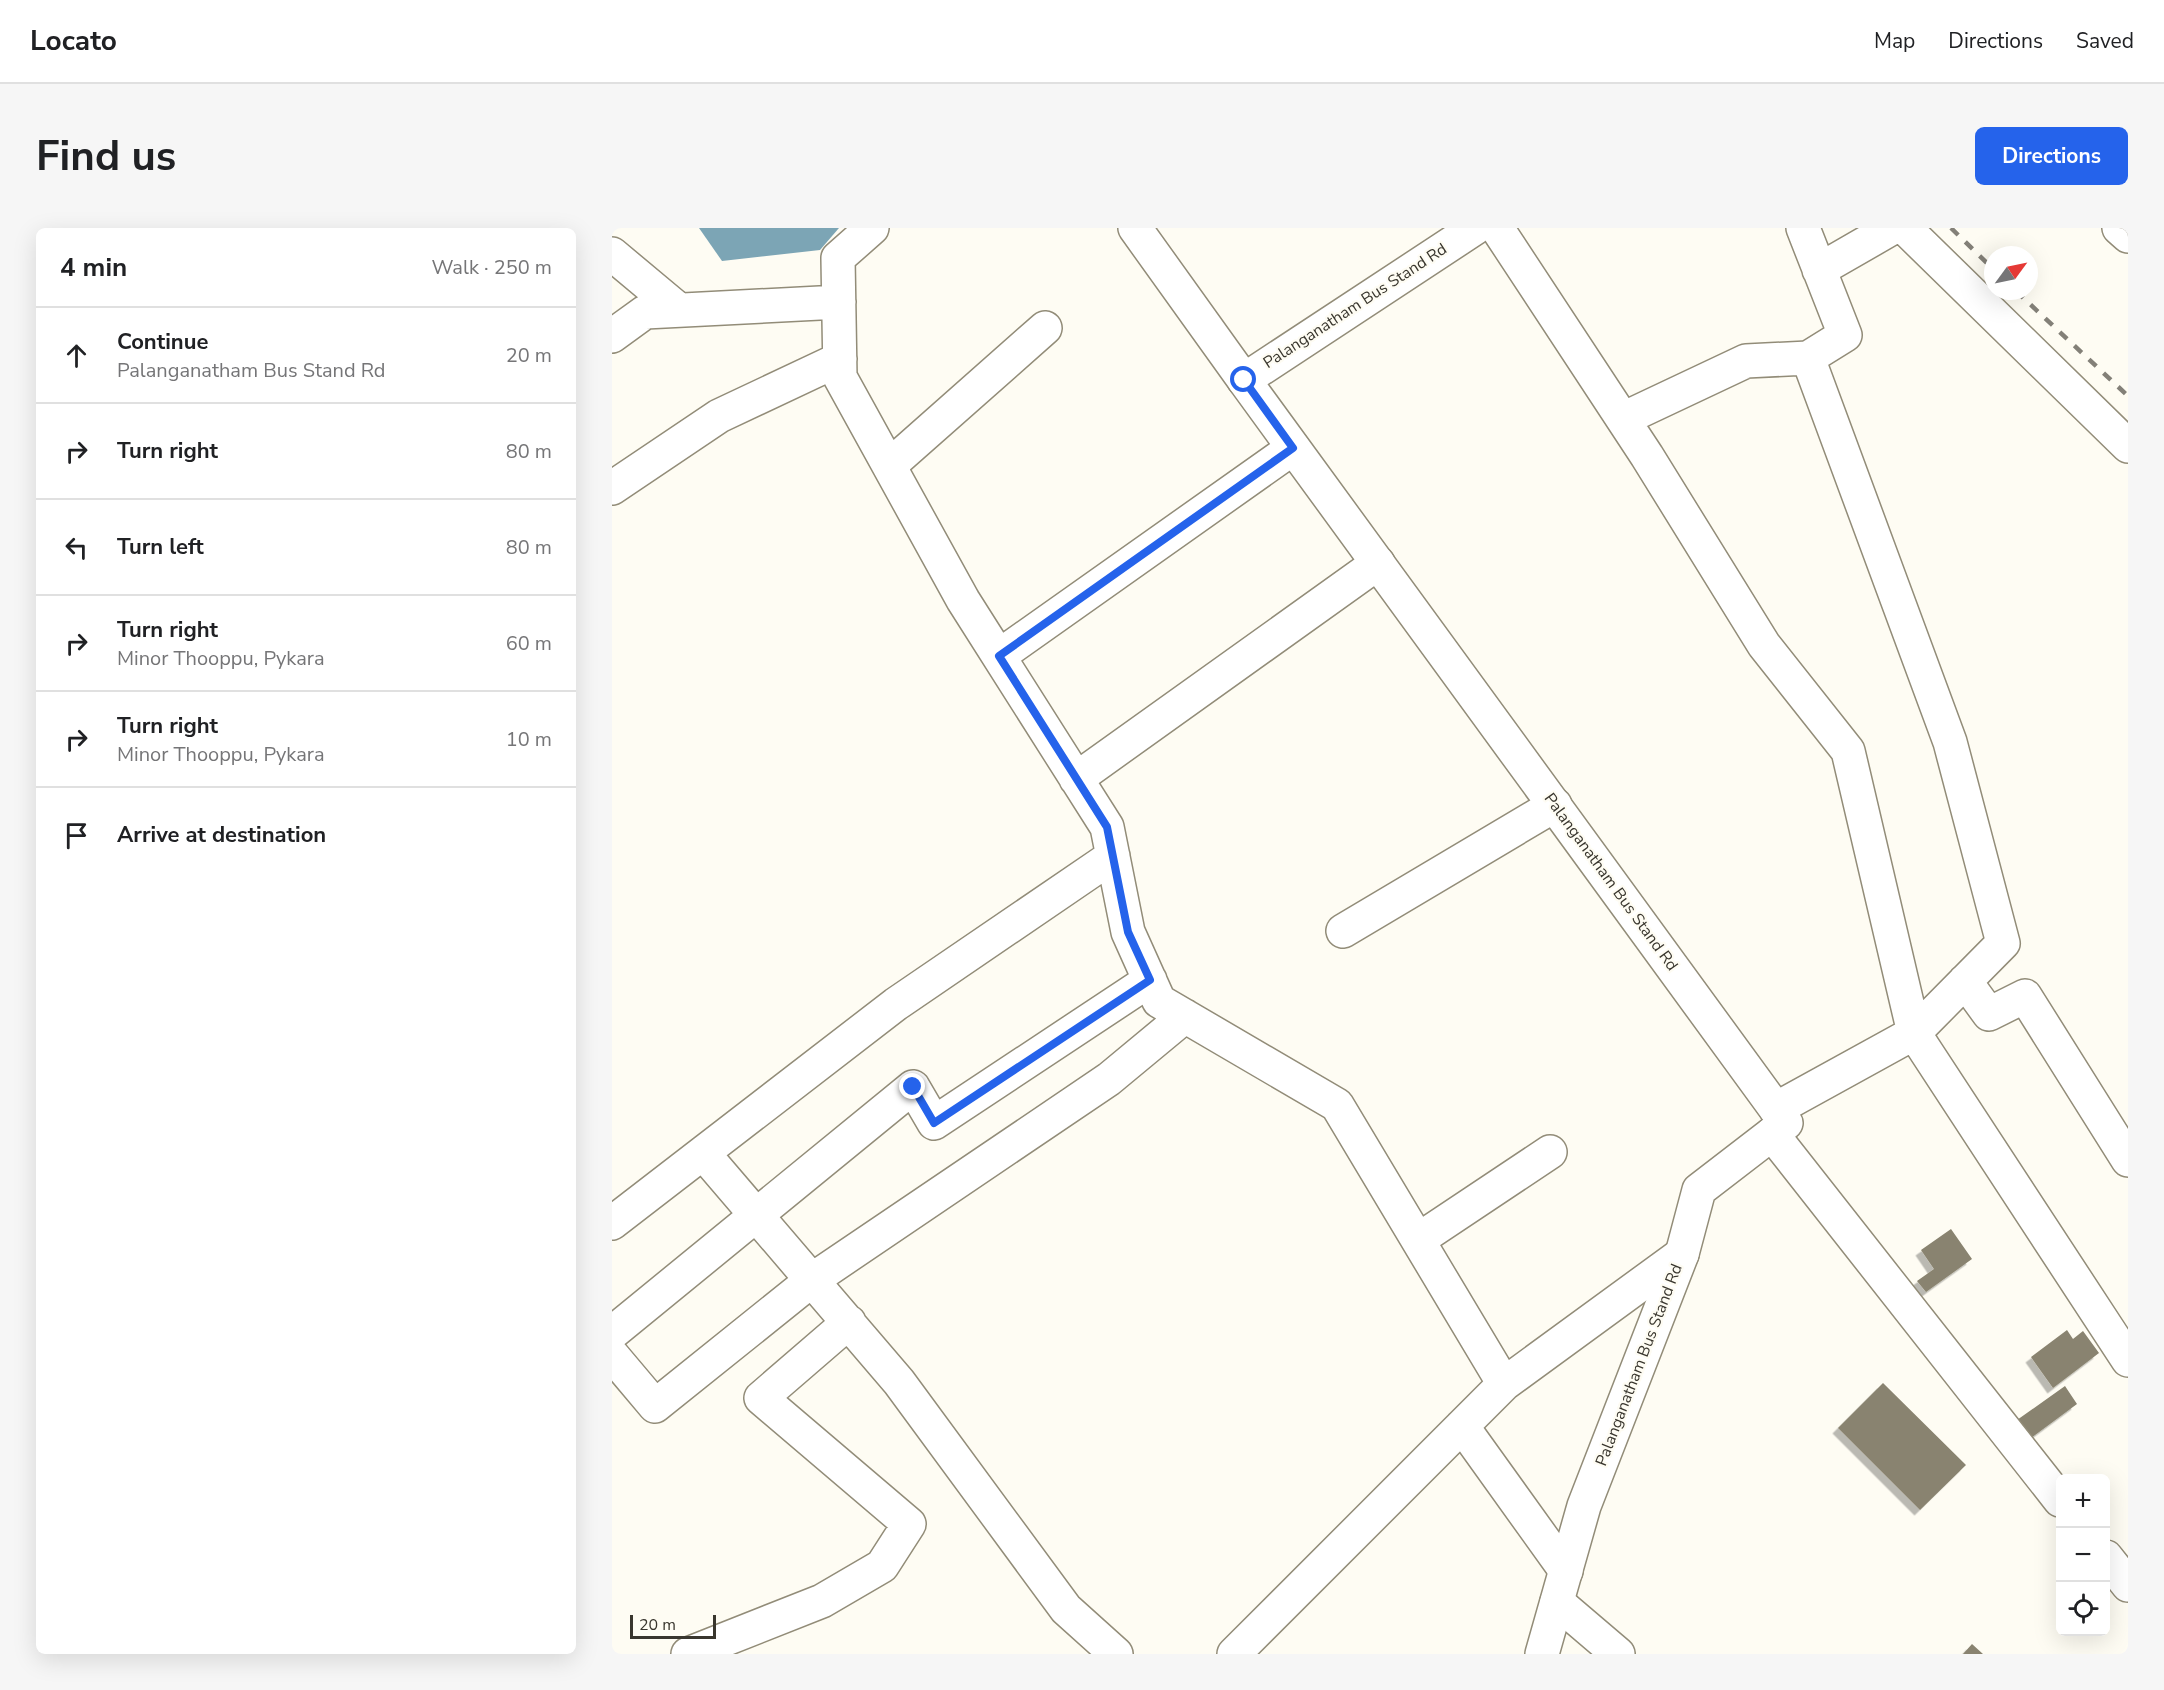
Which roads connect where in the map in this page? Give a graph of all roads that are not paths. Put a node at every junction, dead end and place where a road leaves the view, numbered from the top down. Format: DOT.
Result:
graph roads {
  1 [pos="872,228"];
  2 [pos="1135,228"];
  3 [pos="1475,228"];
  4 [pos="1497,228"];
  5 [pos="1803,228"];
  6 [pos="1892,228"];
  7 [pos="1905,228"];
  8 [pos="2119,228"];
  9 [pos="2128,236"];
  10 [pos="612,254"];
  11 [pos="1820,270"];
  12 [pos="839,302"];
  13 [pos="680,310"];
  14 [pos="1045,328"];
  15 [pos="612,336"];
  16 [pos="1808,358"];
  17 [pos="840,359"];
  18 [pos="1244,380"];
  19 [pos="1623,419"];
  20 [pos="2128,446"];
  21 [pos="1293,448"];
  22 [pos="889,465"];
  23 [pos="612,488"];
  24 [pos="1378,563"];
  25 [pos="999,656"];
  26 [pos="1076,779"];
  27 [pos="1555,805"];
  28 [pos="1113,856"];
  29 [pos="1343,932"];
  30 [pos="1150,980"];
  31 [pos="1965,981"];
  32 [pos="1185,1016"];
  33 [pos="1914,1033"];
  34 [pos="1774,1122"];
  35 [pos="1550,1152"];
  36 [pos="703,1153"];
  37 [pos="2128,1160"];
  38 [pos="756,1214"];
  39 [pos="612,1223"];
  40 [pos="1418,1240"];
  41 [pos="1682,1254"];
  42 [pos="812,1280"];
  43 [pos="849,1322"];
  44 [pos="612,1333"];
  45 [pos="612,1355"];
  46 [pos="2128,1360"];
  47 [pos="1504,1384"];
  48 [pos="1462,1426"];
  49 [pos="2056,1493"];
  50 [pos="1562,1586"];
  51 [pos="688,1654"];
  52 [pos="1116,1654"];
  53 [pos="1234,1654"];
  54 [pos="1542,1654"];
  55 [pos="1617,1654"];
  1 -- 12 [label="street"];
  2 -- 18 [label="street"];
  3 -- 18 [label="street, Palanganatham Bus Stand Rd"];
  4 -- 19 [label="street"];
  5 -- 11 [label="street"];
  6 -- 11 [label="street"];
  7 -- 20 [label="street"];
  8 -- 9 [label="street"];
  10 -- 13 [label="street"];
  11 -- 16 [label="street"];
  12 -- 13 [label="street"];
  12 -- 17 [label="street"];
  13 -- 15 [label="street"];
  14 -- 22 [label="street"];
  16 -- 19 [label="street"];
  16 -- 31 [label="street"];
  17 -- 22 [label="street"];
  17 -- 23 [label="street"];
  18 -- 21 [label="street, Palanganatham Bus Stand Rd"];
  19 -- 33 [label="street"];
  21 -- 24 [label="street, Palanganatham Bus Stand Rd"];
  21 -- 25 [label="street"];
  22 -- 25 [label="street"];
  24 -- 26 [label="street"];
  24 -- 27 [label="street, Palanganatham Bus Stand Rd"];
  25 -- 26 [label="street"];
  26 -- 28 [label="street"];
  27 -- 29 [label="street"];
  27 -- 34 [label="street, Palanganatham Bus Stand Rd"];
  28 -- 30 [label="street"];
  28 -- 36 [label="street"];
  30 -- 32 [label="street"];
  30 -- 38 [label="street"];
  31 -- 33 [label="street"];
  31 -- 37 [label="street"];
  32 -- 40 [label="street"];
  32 -- 42 [label="street"];
  33 -- 34 [label="street"];
  33 -- 46 [label="street"];
  34 -- 41 [label="street, Palanganatham Bus Stand Rd"];
  34 -- 49 [label="street"];
  35 -- 40 [label="street"];
  36 -- 38 [label="street"];
  36 -- 39 [label="street"];
  38 -- 42 [label="street"];
  38 -- 44 [label="street"];
  40 -- 47 [label="street"];
  41 -- 47 [label="street"];
  41 -- 50 [label="street, Palanganatham Bus Stand Rd"];
  42 -- 43 [label="street"];
  42 -- 45 [label="street"];
  43 -- 51 [label="street"];
  43 -- 52 [label="street"];
  47 -- 48 [label="street"];
  48 -- 50 [label="street"];
  48 -- 53 [label="street"];
  50 -- 54 [label="street, Palanganatham Bus Stand Rd"];
  50 -- 55 [label="street"];
}
